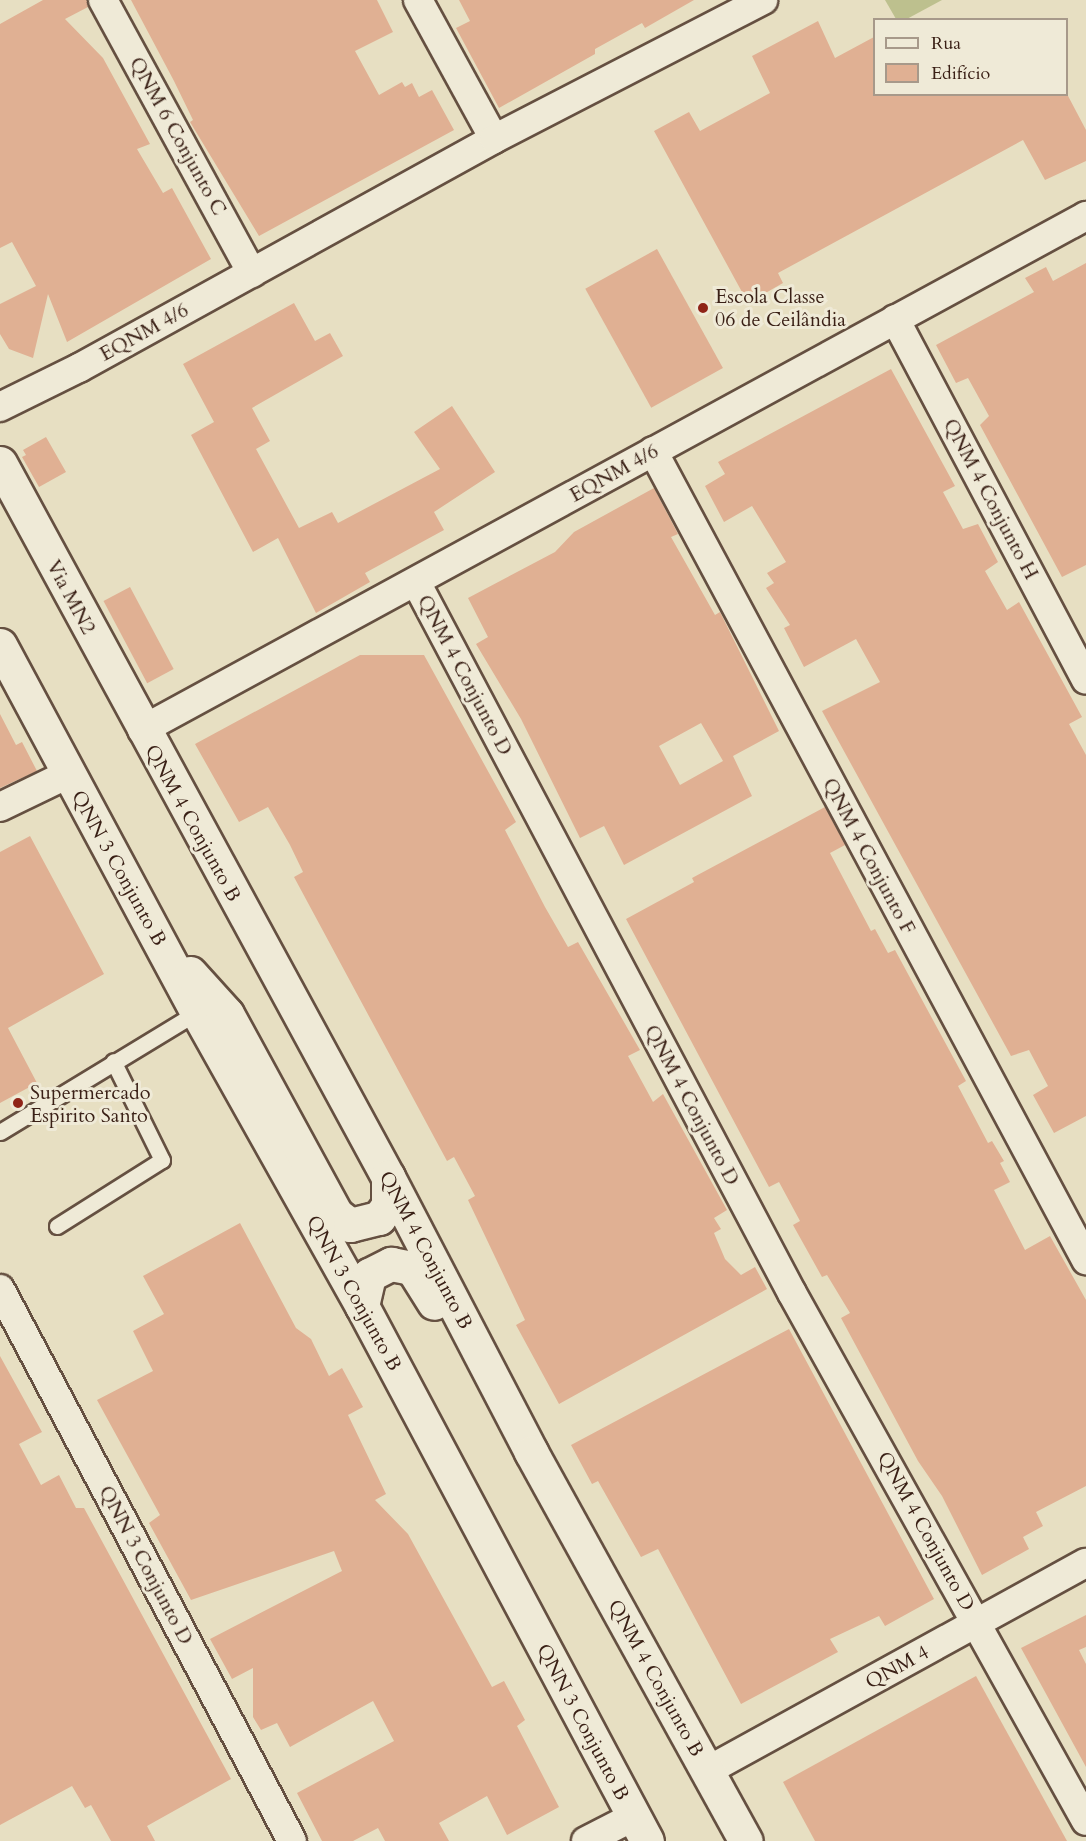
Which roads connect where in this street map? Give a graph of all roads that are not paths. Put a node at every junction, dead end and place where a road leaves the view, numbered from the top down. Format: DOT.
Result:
graph roads {
  1 [pos="103,0"];
  2 [pos="418,0"];
  3 [pos="763,0"];
  4 [pos="719,10"];
  5 [pos="494,139"];
  6 [pos="1086,216"];
  7 [pos="252,273"];
  8 [pos="896,319"];
  9 [pos="0,407"];
  10 [pos="653,452"];
  11 [pos="0,463"];
  12 [pos="416,582"];
  13 [pos="0,645"];
  14 [pos="1086,679"];
  15 [pos="142,730"];
  16 [pos="68,774"];
  17 [pos="0,807"];
  18 [pos="152,928"];
  19 [pos="197,1012"];
  20 [pos="113,1061"];
  21 [pos="0,1132"];
  22 [pos="388,1177"];
  23 [pos="57,1226"];
  24 [pos="1086,1260"];
  25 [pos="0,1289"];
  26 [pos="362,1306"];
  27 [pos="569,1520"];
  28 [pos="1086,1563"];
  29 [pos="978,1622"];
  30 [pos="707,1771"];
  31 [pos="1086,1821"];
  32 [pos="640,1829"];
  33 [pos="292,1841"];
  34 [pos="586,1841"];
  35 [pos="746,1841"];
  1 -- 7 [label="street, QNM 6 Conjunto C"];
  2 -- 5 [label="street"];
  3 -- 4 [label="street, EQNM 4/6"];
  4 -- 5 [label="street, EQNM 4/6"];
  5 -- 7 [label="street, EQNM 4/6"];
  6 -- 8 [label="street, EQNM 4/6"];
  7 -- 9 [label="street, EQNM 4/6"];
  8 -- 10 [label="street, EQNM 4/6"];
  8 -- 14 [label="street, QNM 4 Conjunto H"];
  10 -- 12 [label="street, EQNM 4/6"];
  10 -- 24 [label="street, QNM 4 Conjunto F"];
  11 -- 15 [label="main road, Via MN2"];
  12 -- 15 [label="street, EQNM 4/6"];
  12 -- 29 [label="street, QNM 4 Conjunto D"];
  13 -- 16 [label="main road"];
  15 -- 22 [label="main road, QNM 4 Conjunto B"];
  16 -- 17 [label="street"];
  16 -- 18 [label="main road, QNN 3 Conjunto B"];
  18 -- 19 [label="main road, QNN 3 Conjunto B"];
  18 -- 22 [label="main road"];
  19 -- 20 [label="lane"];
  19 -- 26 [label="main road, QNN 3 Conjunto B"];
  20 -- 21 [label="lane"];
  20 -- 23 [label="lane"];
  22 -- 27 [label="main road, QNM 4 Conjunto B"];
  25 -- 33 [label="street, QNN 3 Conjunto D"];
  26 -- 27 [label="main road"];
  26 -- 32 [label="main road, QNN 3 Conjunto B"];
  27 -- 30 [label="main road, QNM 4 Conjunto B"];
  28 -- 29 [label="street, QNM 4"];
  29 -- 30 [label="street, QNM 4"];
  29 -- 31 [label="street, QNM 4 Conjunto D"];
  30 -- 35 [label="main road, QNM 4 Conjunto B"];
  32 -- 34 [label="street"];
}
